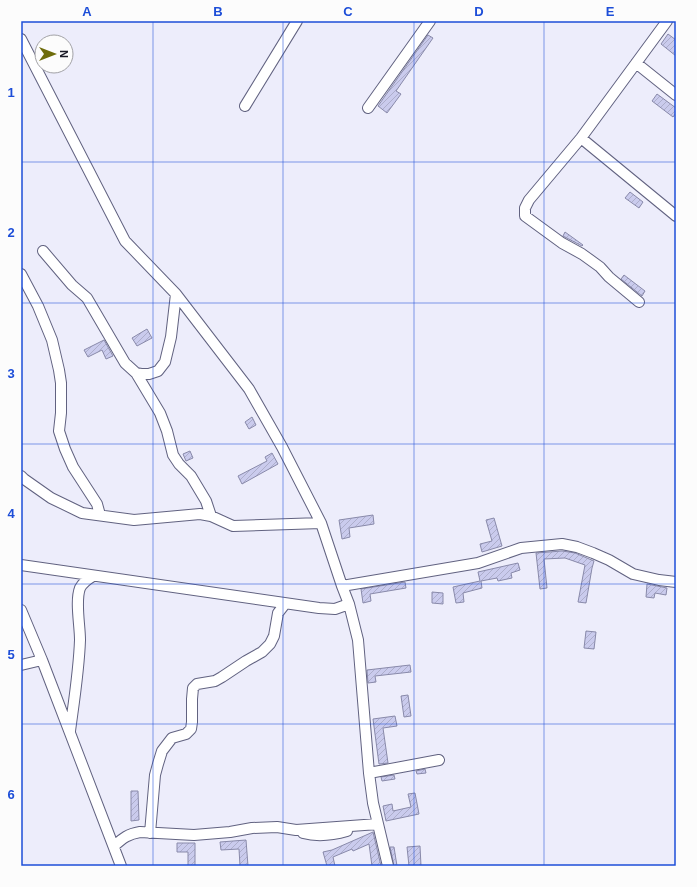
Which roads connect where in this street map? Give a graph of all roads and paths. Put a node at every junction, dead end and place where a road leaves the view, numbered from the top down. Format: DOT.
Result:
graph roads {
  1 [pos="298,21"];
  2 [pos="430,21"];
  3 [pos="667,21"];
  4 [pos="21,39"];
  5 [pos="636,63"];
  6 [pos="676,95"];
  7 [pos="245,106"];
  8 [pos="368,108"];
  9 [pos="581,138"];
  10 [pos="676,216"];
  11 [pos="43,251"];
  12 [pos="21,274"];
  13 [pos="176,294"];
  14 [pos="639,302"];
  15 [pos="136,373"];
  16 [pos="21,476"];
  17 [pos="100,515"];
  18 [pos="211,516"];
  19 [pos="321,523"];
  20 [pos="21,565"];
  21 [pos="94,576"];
  22 [pos="676,582"];
  23 [pos="342,586"];
  24 [pos="285,604"];
  25 [pos="350,604"];
  26 [pos="21,610"];
  27 [pos="42,660"];
  28 [pos="21,665"];
  29 [pos="70,733"];
  30 [pos="439,760"];
  31 [pos="369,772"];
  32 [pos="378,824"];
  33 [pos="150,833"];
  34 [pos="114,846"];
  35 [pos="121,866"];
  36 [pos="388,866"];
  1 -- 7 [label="street"];
  2 -- 8 [label="street"];
  3 -- 5 [label="street"];
  4 -- 13 [label="street"];
  5 -- 6 [label="street"];
  5 -- 9 [label="street"];
  9 -- 10 [label="street"];
  9 -- 14 [label="street"];
  11 -- 15 [label="street"];
  12 -- 17 [label="street"];
  13 -- 15 [label="street"];
  13 -- 19 [label="street"];
  15 -- 18 [label="street"];
  16 -- 17 [label="street"];
  17 -- 18 [label="street"];
  18 -- 19 [label="street"];
  19 -- 23 [label="street"];
  20 -- 21 [label="street"];
  21 -- 24 [label="street"];
  21 -- 29 [label="street"];
  22 -- 23 [label="street"];
  23 -- 25 [label="street"];
  24 -- 25 [label="street"];
  24 -- 33 [label="street"];
  25 -- 31 [label="street"];
  26 -- 27 [label="street"];
  27 -- 28 [label="street"];
  27 -- 29 [label="street"];
  29 -- 34 [label="street"];
  30 -- 31 [label="street"];
  31 -- 32 [label="street"];
  32 -- 33 [label="street"];
  32 -- 36 [label="street"];
  33 -- 34 [label="street"];
  34 -- 35 [label="street"];
}
